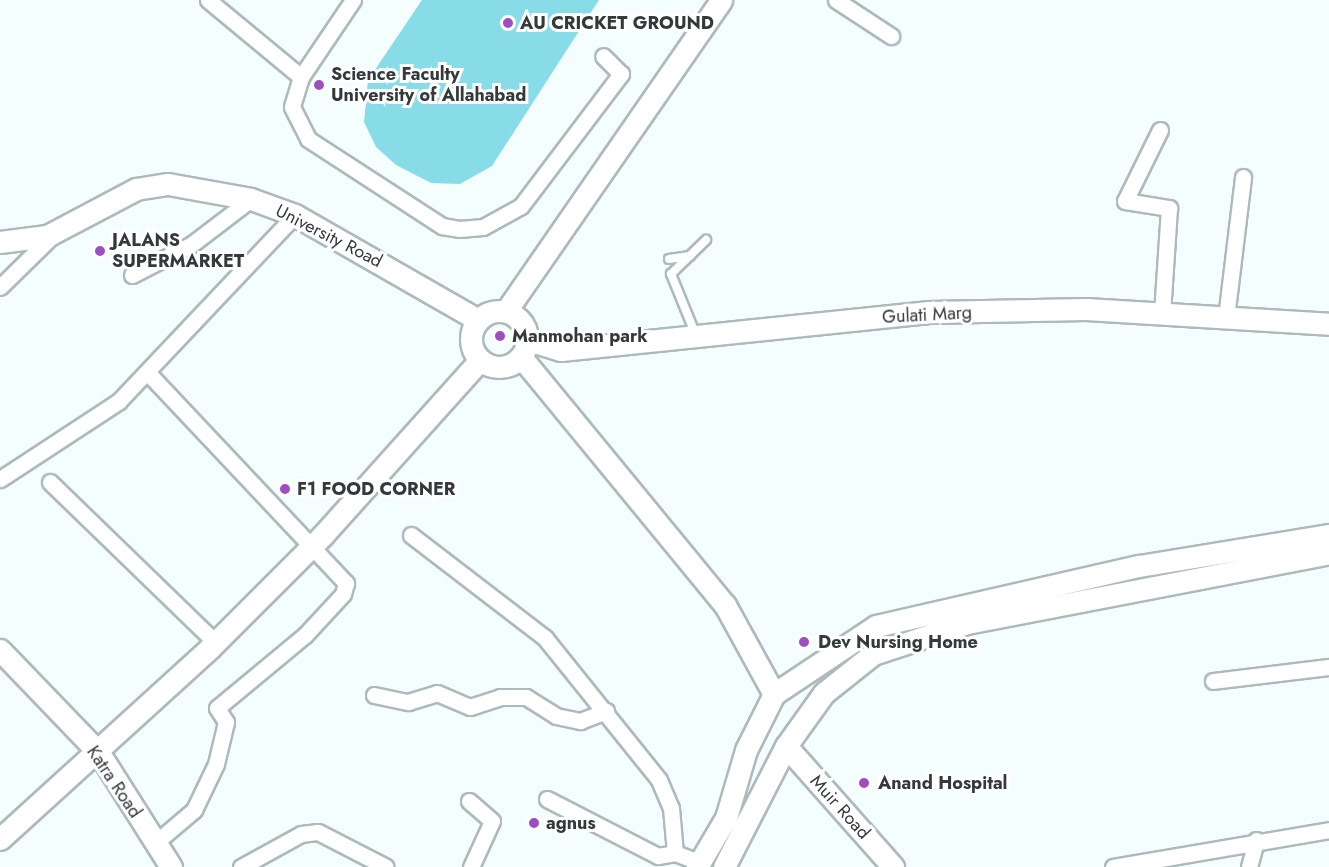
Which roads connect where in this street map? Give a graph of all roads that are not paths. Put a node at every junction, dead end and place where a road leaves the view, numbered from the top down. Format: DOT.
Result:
graph roads {
  1 [pos="208,0"];
  2 [pos="353,0"];
  3 [pos="721,0"];
  4 [pos="836,0"];
  5 [pos="891,36"];
  6 [pos="603,56"];
  7 [pos="301,77"];
  8 [pos="1160,130"];
  9 [pos="1243,177"];
  10 [pos="251,199"];
  11 [pos="295,215"];
  12 [pos="59,229"];
  13 [pos="706,240"];
  14 [pos="0,242"];
  15 [pos="690,256"];
  16 [pos="669,259"];
  17 [pos="132,275"];
  18 [pos="0,287"];
  19 [pos="506,312"];
  20 [pos="1162,313"];
  21 [pos="1226,318"];
  22 [pos="478,320"];
  23 [pos="1329,324"];
  24 [pos="696,336"];
  25 [pos="524,349"];
  26 [pos="480,360"];
  27 [pos="148,373"];
  28 [pos="0,479"];
  29 [pos="50,482"];
  30 [pos="411,535"];
  31 [pos="1329,535"];
  32 [pos="313,545"];
  33 [pos="1329,553"];
  34 [pos="215,642"];
  35 [pos="0,650"];
  36 [pos="1329,667"];
  37 [pos="1212,681"];
  38 [pos="780,691"];
  39 [pos="374,695"];
  40 [pos="816,707"];
  41 [pos="606,711"];
  42 [pos="753,736"];
  43 [pos="99,753"];
  44 [pos="782,754"];
  45 [pos="547,799"];
  46 [pos="469,801"];
  47 [pos="1329,830"];
  48 [pos="0,838"];
  49 [pos="1256,840"];
  50 [pos="155,843"];
  51 [pos="675,853"];
  52 [pos="698,865"];
  53 [pos="171,867"];
  54 [pos="241,867"];
  55 [pos="386,867"];
  56 [pos="471,867"];
  57 [pos="724,867"];
  58 [pos="893,867"];
  59 [pos="1113,867"];
  60 [pos="1249,867"];
  1 -- 7 [label="street"];
  2 -- 7 [label="street"];
  3 -- 19 [label="main road"];
  4 -- 5 [label="street"];
  6 -- 7 [label="street"];
  8 -- 20 [label="street"];
  9 -- 21 [label="street"];
  10 -- 11 [label="main road, University Road"];
  10 -- 12 [label="main road, University Road"];
  10 -- 17 [label="street"];
  11 -- 22 [label="main road, University Road"];
  11 -- 27 [label="street"];
  12 -- 14 [label="main road, University Road"];
  12 -- 18 [label="street"];
  13 -- 15 [label="lane"];
  15 -- 16 [label="lane"];
  15 -- 24 [label="lane"];
  19 -- 22 [label="main road"];
  19 -- 25 [label="main road"];
  20 -- 21 [label="main road, Gulati Marg"];
  20 -- 24 [label="main road, Gulati Marg"];
  21 -- 23 [label="main road, Gulati Marg"];
  22 -- 26 [label="main road"];
  24 -- 25 [label="main road, Gulati Marg"];
  25 -- 26 [label="main road"];
  25 -- 38 [label="main road"];
  26 -- 32 [label="main road"];
  27 -- 28 [label="street"];
  27 -- 32 [label="street"];
  29 -- 34 [label="street"];
  30 -- 41 [label="street"];
  31 -- 38 [label="main road"];
  32 -- 34 [label="main road"];
  32 -- 50 [label="street"];
  33 -- 40 [label="main road"];
  34 -- 43 [label="main road"];
  35 -- 43 [label="main road, Katra Road"];
  36 -- 37 [label="street"];
  38 -- 40 [label="main road"];
  38 -- 42 [label="main road"];
  39 -- 41 [label="street"];
  40 -- 44 [label="main road"];
  41 -- 51 [label="street"];
  42 -- 44 [label="main road, Muir Road"];
  42 -- 52 [label="main road"];
  43 -- 48 [label="main road"];
  43 -- 50 [label="main road, Katra Road"];
  44 -- 57 [label="main road"];
  44 -- 58 [label="main road, Muir Road"];
  45 -- 51 [label="street"];
  46 -- 56 [label="street"];
  47 -- 49 [label="street"];
  49 -- 59 [label="street"];
  49 -- 60 [label="street"];
  50 -- 53 [label="main road, Katra Road"];
  51 -- 52 [label="street"];
  54 -- 55 [label="street"];
}
